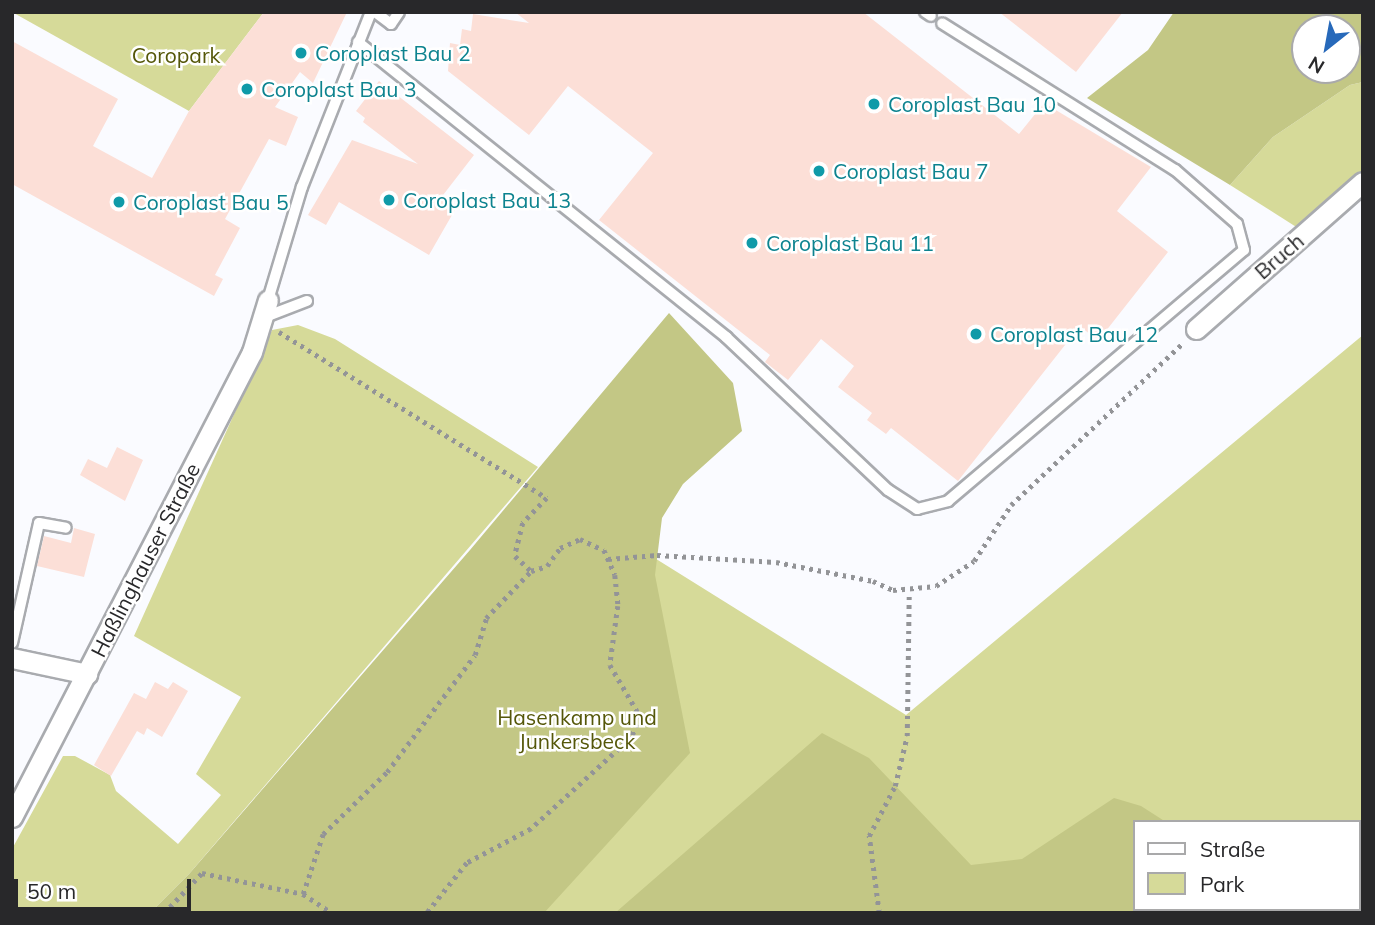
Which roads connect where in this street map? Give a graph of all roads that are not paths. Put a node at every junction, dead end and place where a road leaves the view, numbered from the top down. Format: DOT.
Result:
graph roads {
  1 [pos="374,12"];
  2 [pos="399,12"];
  3 [pos="942,23"];
  4 [pos="358,42"];
  5 [pos="1363,182"];
  6 [pos="307,301"];
  7 [pos="265,313"];
  8 [pos="1196,330"];
  9 [pos="66,528"];
  10 [pos="12,643"];
  11 [pos="12,658"];
  12 [pos="87,674"];
  13 [pos="12,817"];
  1 -- 2 [label="lane"];
  1 -- 4 [label="lane"];
  3 -- 4 [label="lane"];
  4 -- 7 [label="lane"];
  5 -- 8 [label="street, Bruch"];
  6 -- 7 [label="lane"];
  7 -- 12 [label="street, Haßlinghauser Straße"];
  9 -- 10 [label="lane"];
  11 -- 12 [label="street"];
  12 -- 13 [label="street, Haßlinghauser Straße"];
}
